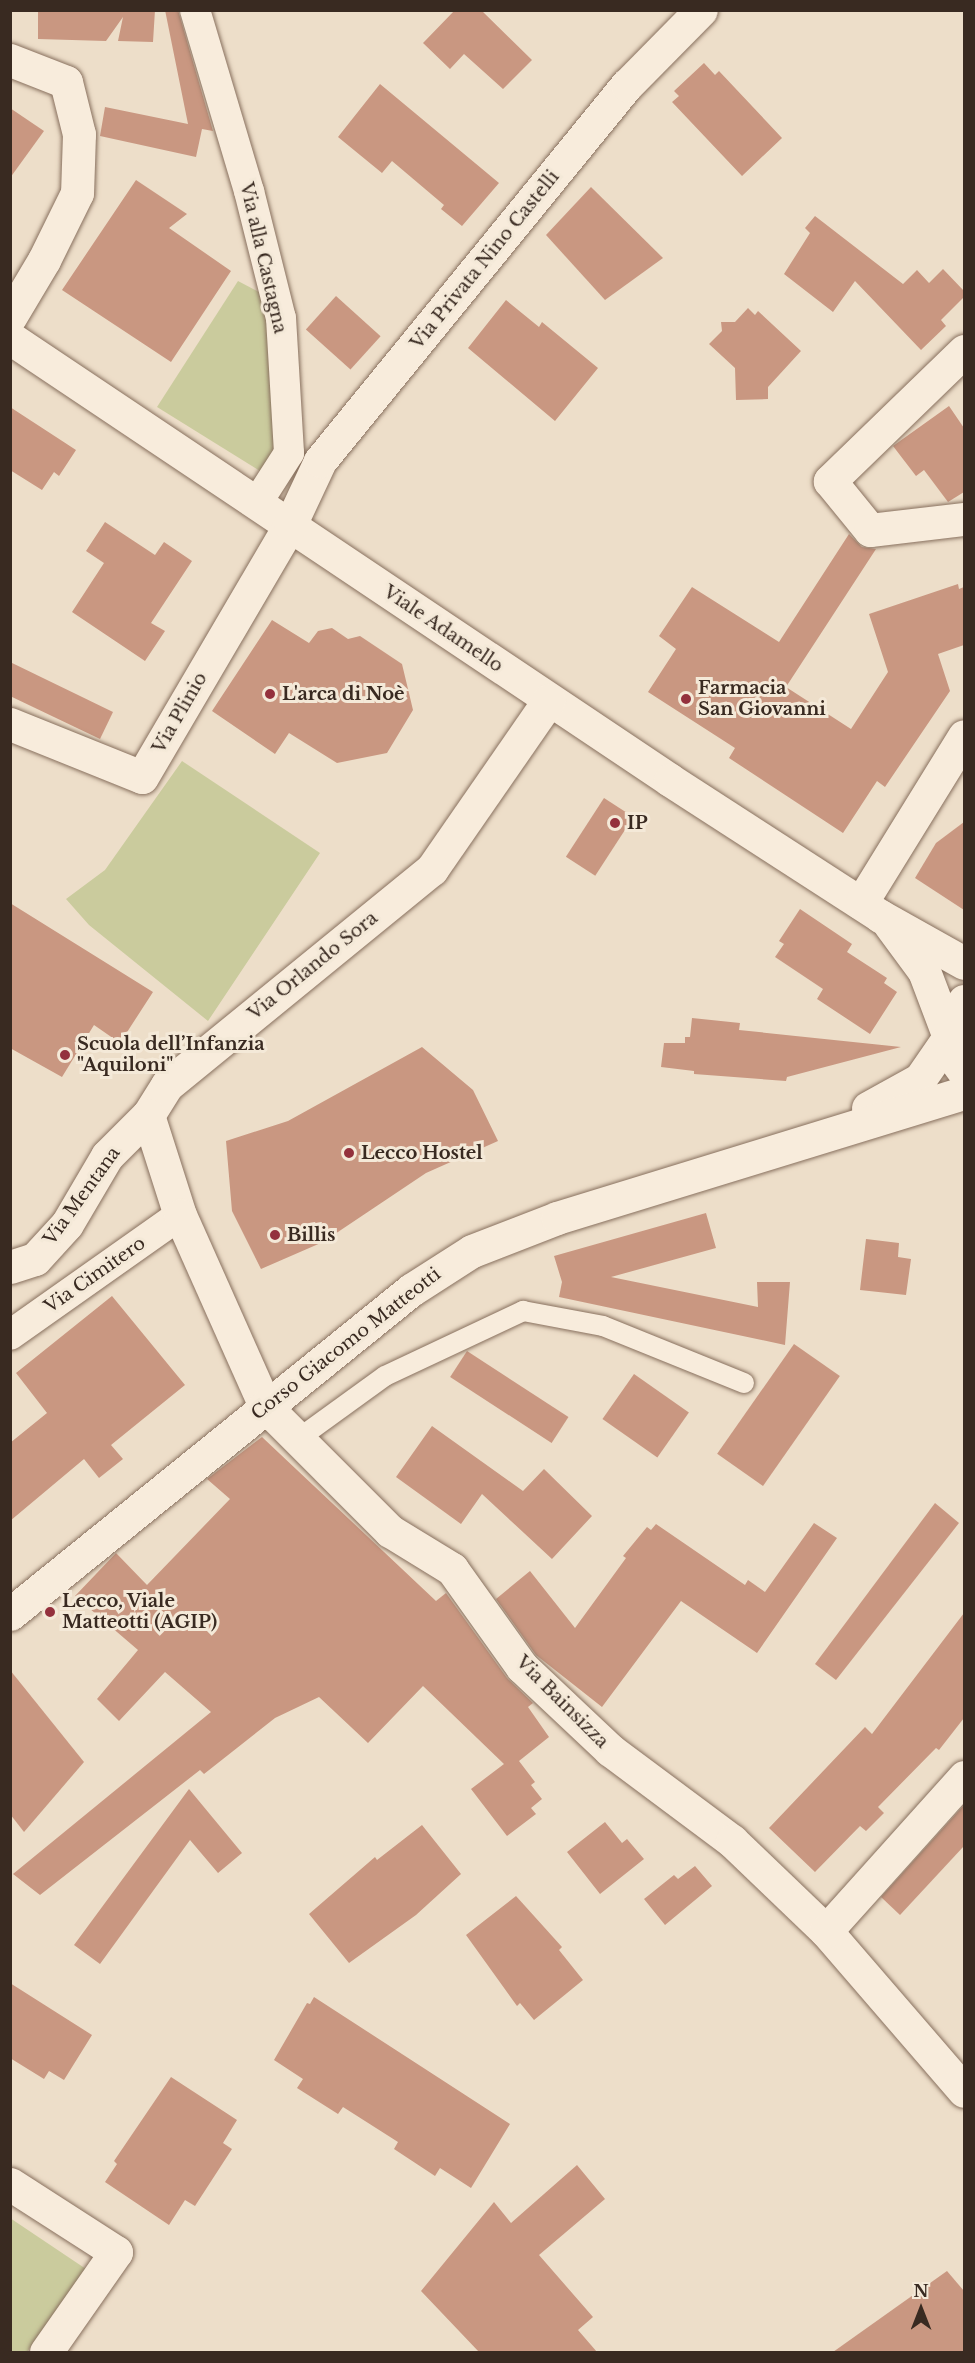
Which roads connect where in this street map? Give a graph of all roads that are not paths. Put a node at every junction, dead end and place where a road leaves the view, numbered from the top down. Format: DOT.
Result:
graph roads {
  1 [pos="195,10"];
  2 [pos="700,10"];
  3 [pos="10,60"];
  4 [pos="10,317"];
  5 [pos="10,338"];
  6 [pos="964,351"];
  7 [pos="257,503"];
  8 [pos="964,519"];
  9 [pos="290,525"];
  10 [pos="549,700"];
  11 [pos="10,724"];
  12 [pos="964,736"];
  13 [pos="870,909"];
  14 [pos="964,963"];
  15 [pos="964,1001"];
  16 [pos="949,1037"];
  17 [pos="964,1072"];
  18 [pos="964,1093"];
  19 [pos="148,1115"];
  20 [pos="835,1132"];
  21 [pos="180,1215"];
  22 [pos="10,1267"];
  23 [pos="10,1335"];
  24 [pos="744,1383"];
  25 [pos="265,1406"];
  26 [pos="298,1439"];
  27 [pos="10,1614"];
  28 [pos="964,1777"];
  29 [pos="826,1931"];
  30 [pos="964,2091"];
  31 [pos="10,2184"];
  32 [pos="46,2352"];
  1 -- 7 [label="street, Via alla Castagna"];
  2 -- 9 [label="street, Via Privata Nino Castelli"];
  3 -- 4 [label="street"];
  5 -- 7 [label="street, Viale Adamello"];
  6 -- 8 [label="street"];
  7 -- 9 [label="street, Viale Adamello"];
  9 -- 10 [label="street, Viale Adamello"];
  9 -- 11 [label="street, Via Plinio"];
  10 -- 13 [label="street, Viale Adamello"];
  10 -- 19 [label="street, Via Orlando Sora"];
  12 -- 13 [label="street"];
  13 -- 14 [label="street, Viale Adamello"];
  13 -- 16 [label="street, Viale Adamello"];
  15 -- 16 [label="street, Corso Giacomo Matteotti"];
  16 -- 17 [label="street, Viale Adamello"];
  16 -- 20 [label="street, Corso Giacomo Matteotti"];
  18 -- 20 [label="street, Corso Giacomo Matteotti"];
  19 -- 21 [label="street"];
  19 -- 22 [label="street, Via Mentana"];
  20 -- 25 [label="street, Corso Giacomo Matteotti"];
  21 -- 23 [label="street, Via Cimitero"];
  21 -- 25 [label="street"];
  24 -- 26 [label="lane"];
  25 -- 26 [label="street, Via Bainsizza"];
  25 -- 27 [label="street, Corso Giacomo Matteotti"];
  26 -- 29 [label="street, Via Bainsizza"];
  28 -- 29 [label="street"];
  29 -- 30 [label="street, Via Bainsizza"];
  31 -- 32 [label="street"];
}
